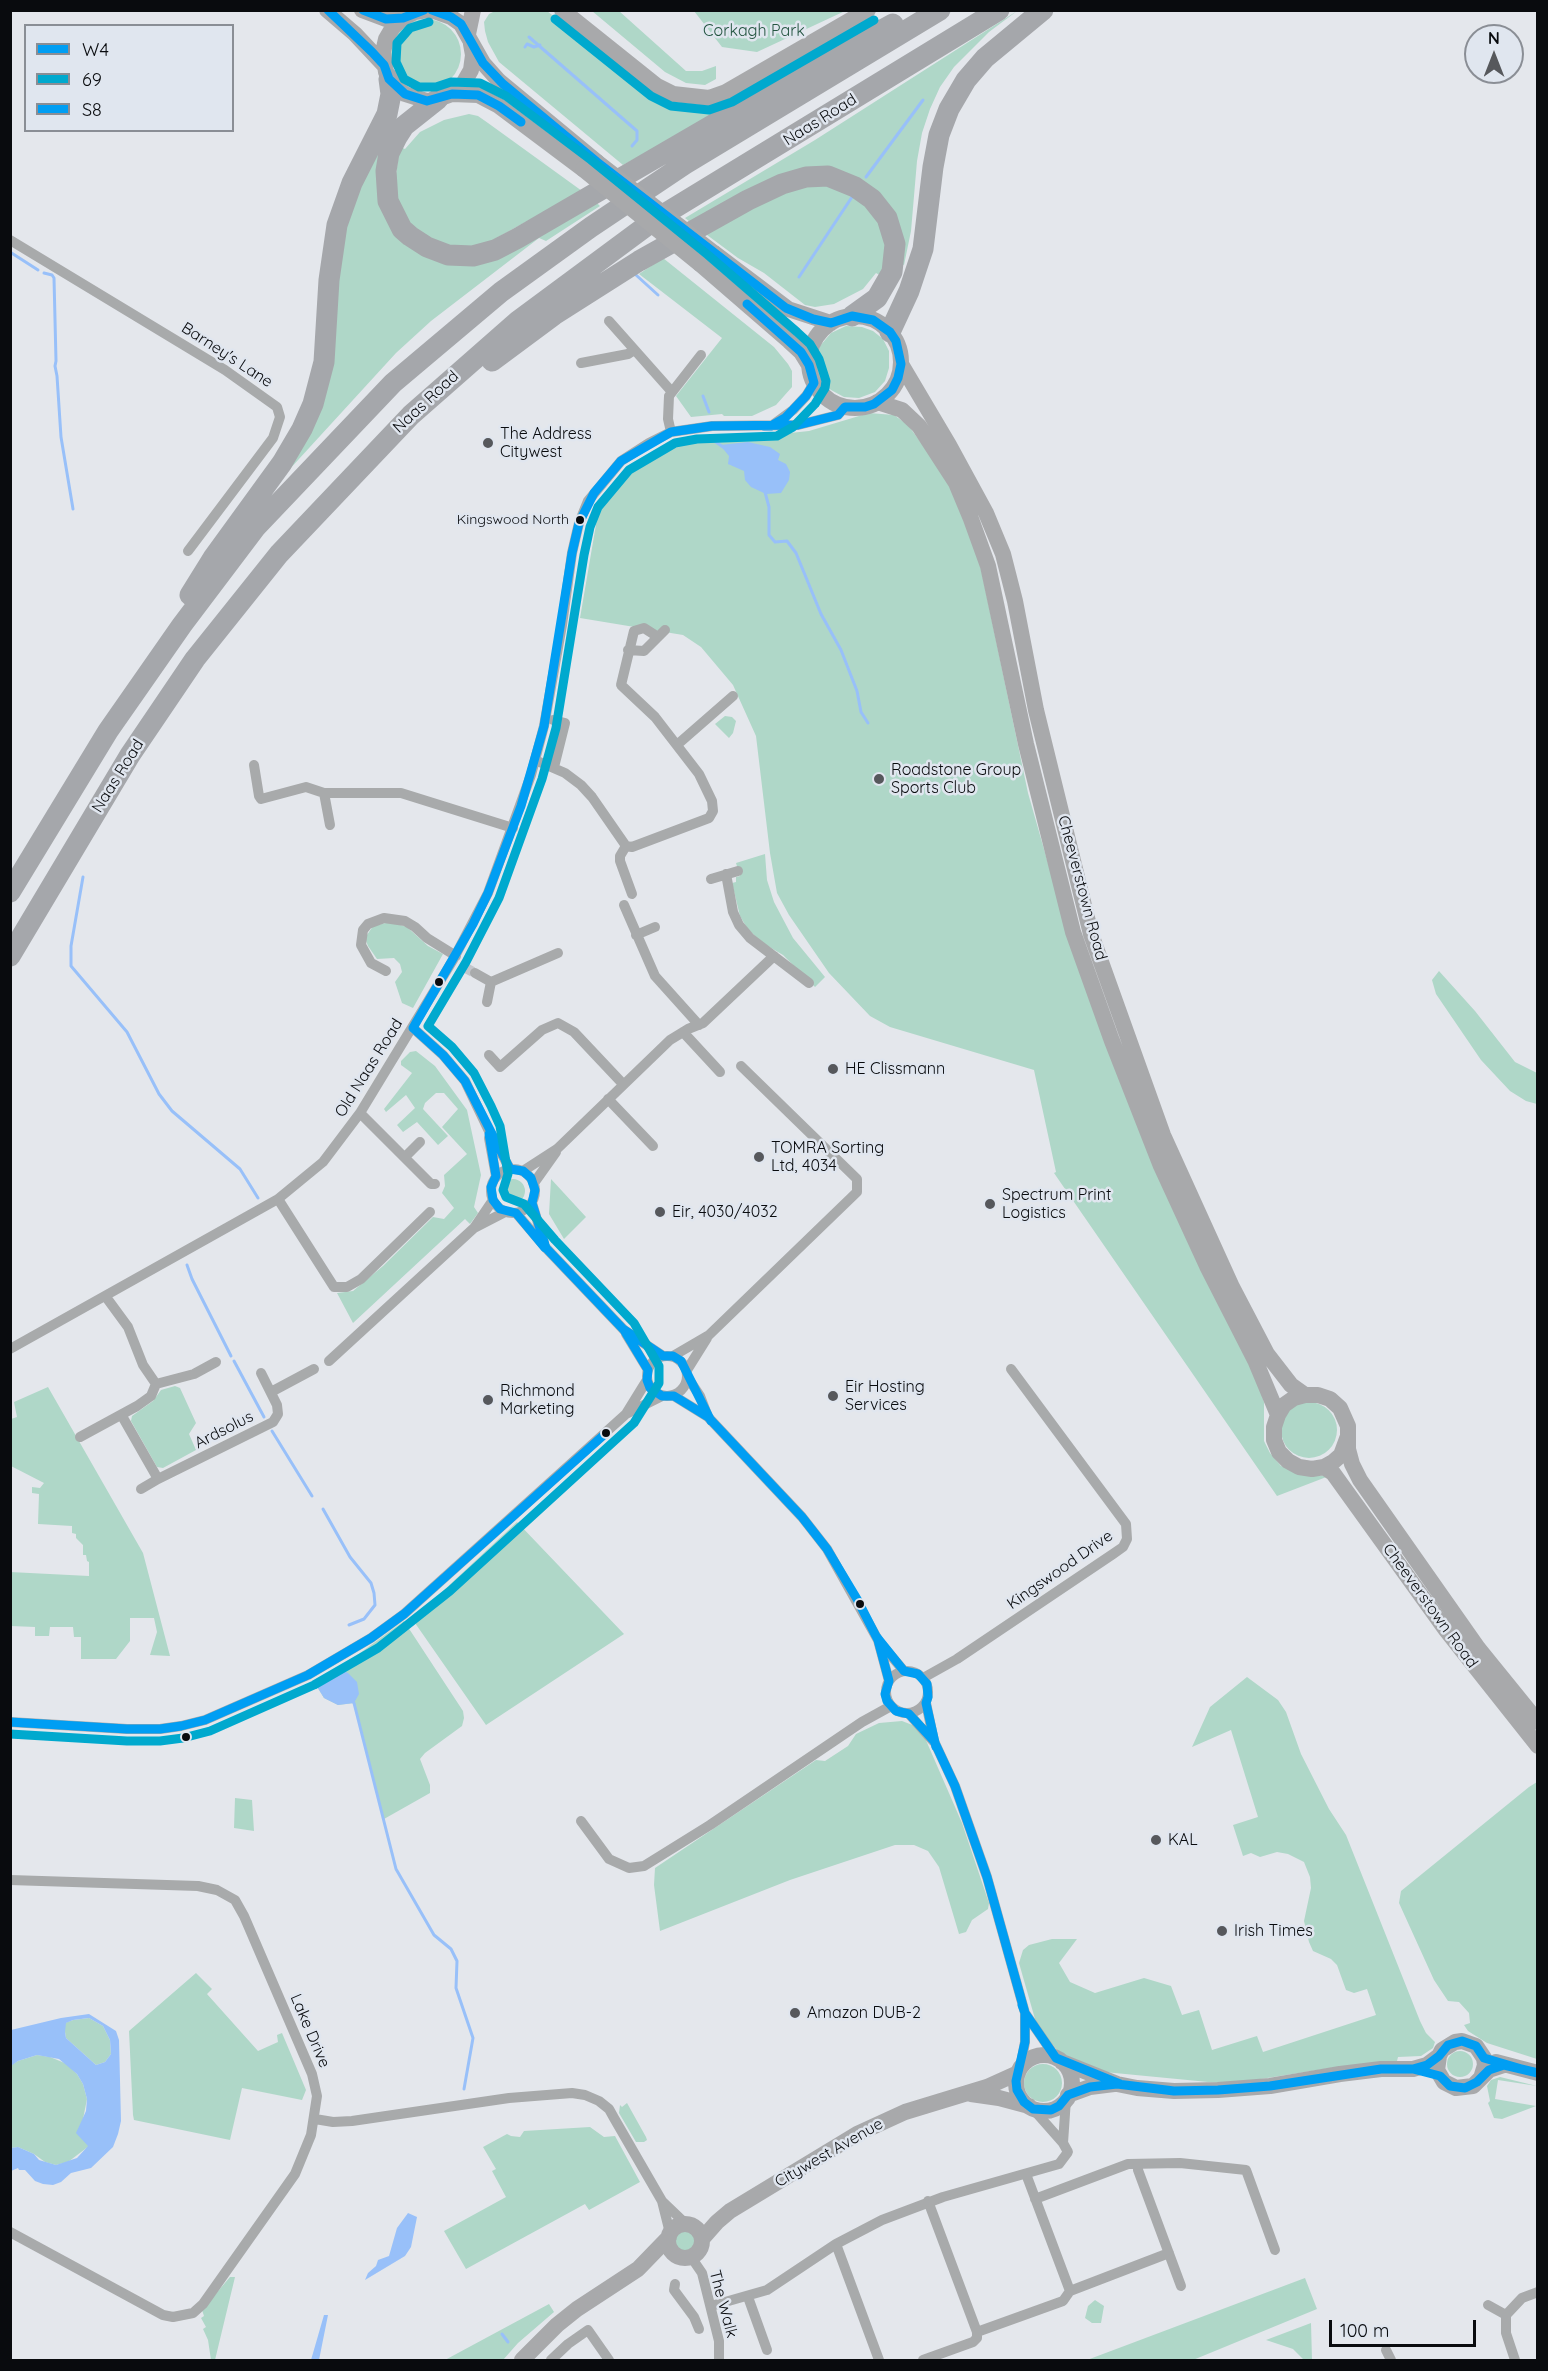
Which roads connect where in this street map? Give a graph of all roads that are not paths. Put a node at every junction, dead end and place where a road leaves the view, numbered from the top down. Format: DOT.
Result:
graph roads {
  1 [pos="327,10"];
  2 [pos="362,10"];
  3 [pos="429,10"];
  4 [pos="472,10"];
  5 [pos="562,10"];
  6 [pos="868,10"];
  7 [pos="918,10"];
  8 [pos="940,10"];
  9 [pos="999,10"];
  10 [pos="1043,10"];
  11 [pos="403,18"];
  12 [pos="469,37"];
  13 [pos="387,72"];
  14 [pos="445,96"];
  15 [pos="590,166"];
  16 [pos="10,240"];
  17 [pos="852,316"];
  18 [pos="609,321"];
  19 [pos="831,323"];
  20 [pos="890,332"];
  21 [pos="634,350"];
  22 [pos="701,355"];
  23 [pos="581,363"];
  24 [pos="901,364"];
  25 [pos="809,366"];
  26 [pos="814,383"];
  27 [pos="672,392"];
  28 [pos="877,402"];
  29 [pos="845,407"];
  30 [pos="771,426"];
  31 [pos="671,432"];
  32 [pos="343,485"];
  33 [pos="188,551"];
  34 [pos="628,650"];
  35 [pos="733,696"];
  36 [pos="553,720"];
  37 [pos="108,731"];
  38 [pos="678,744"];
  39 [pos="535,760"];
  40 [pos="254,765"];
  41 [pos="554,767"];
  42 [pos="324,793"];
  43 [pos="330,825"];
  44 [pos="513,828"];
  45 [pos="626,846"];
  46 [pos="738,871"];
  47 [pos="726,874"];
  48 [pos="711,879"];
  49 [pos="10,892"];
  50 [pos="632,894"];
  51 [pos="624,905"];
  52 [pos="655,927"];
  53 [pos="636,935"];
  54 [pos="558,953"];
  55 [pos="10,956"];
  56 [pos="774,956"];
  57 [pos="454,958"];
  58 [pos="464,967"];
  59 [pos="386,971"];
  60 [pos="475,973"];
  61 [pos="491,982"];
  62 [pos="809,983"];
  63 [pos="487,1002"];
  64 [pos="699,1025"];
  65 [pos="413,1028"];
  66 [pos="683,1032"];
  67 [pos="489,1055"];
  68 [pos="741,1066"];
  69 [pos="720,1072"];
  70 [pos="623,1084"];
  71 [pos="608,1099"];
  72 [pos="360,1113"];
  73 [pos="488,1130"];
  74 [pos="420,1142"];
  75 [pos="653,1146"];
  76 [pos="557,1149"];
  77 [pos="405,1158"];
  78 [pos="510,1169"];
  79 [pos="523,1171"];
  80 [pos="496,1176"];
  81 [pos="534,1183"];
  82 [pos="435,1184"];
  83 [pos="278,1199"];
  84 [pos="493,1200"];
  85 [pos="532,1203"];
  86 [pos="430,1212"];
  87 [pos="511,1212"];
  88 [pos="474,1228"];
  89 [pos="546,1248"];
  90 [pos="106,1297"];
  91 [pos="624,1330"];
  92 [pos="709,1335"];
  93 [pos="10,1349"];
  94 [pos="668,1356"];
  95 [pos="329,1361"];
  96 [pos="216,1362"];
  97 [pos="314,1369"];
  98 [pos="1011,1369"];
  99 [pos="261,1373"];
  100 [pos="688,1374"];
  101 [pos="647,1375"];
  102 [pos="156,1384"];
  103 [pos="271,1392"];
  104 [pos="1305,1395"];
  105 [pos="662,1396"];
  106 [pos="675,1396"];
  107 [pos="626,1414"];
  108 [pos="1278,1415"];
  109 [pos="122,1416"];
  110 [pos="708,1417"];
  111 [pos="1348,1436"];
  112 [pos="80,1437"];
  113 [pos="1324,1467"];
  114 [pos="158,1479"];
  115 [pos="141,1489"];
  116 [pos="878,1640"];
  117 [pos="904,1671"];
  118 [pos="923,1678"];
  119 [pos="889,1681"];
  120 [pos="926,1703"];
  121 [pos="891,1706"];
  122 [pos="909,1714"];
  123 [pos="10,1722"];
  124 [pos="1538,1722"];
  125 [pos="934,1741"];
  126 [pos="1538,1746"];
  127 [pos="581,1821"];
  128 [pos="10,1880"];
  129 [pos="1025,2013"];
  130 [pos="1438,2056"];
  131 [pos="1484,2058"];
  132 [pos="1059,2060"];
  133 [pos="1504,2065"];
  134 [pos="1413,2069"];
  135 [pos="1019,2071"];
  136 [pos="1538,2073"];
  137 [pos="1440,2076"];
  138 [pos="1481,2078"];
  139 [pos="1118,2084"];
  140 [pos="966,2094"];
  141 [pos="1067,2097"];
  142 [pos="1031,2108"];
  143 [pos="315,2119"];
  144 [pos="1064,2143"];
  145 [pos="1138,2164"];
  146 [pos="1026,2174"];
  147 [pos="1035,2199"];
  148 [pos="662,2201"];
  149 [pos="928,2201"];
  150 [pos="10,2232"];
  151 [pos="684,2232"];
  152 [pos="836,2244"];
  153 [pos="1275,2250"];
  154 [pos="1169,2253"];
  155 [pos="687,2257"];
  156 [pos="638,2269"];
  157 [pos="675,2284"];
  158 [pos="1182,2286"];
  159 [pos="1070,2291"];
  160 [pos="1538,2292"];
  161 [pos="748,2296"];
  162 [pos="1488,2305"];
  163 [pos="711,2310"];
  164 [pos="1506,2315"];
  165 [pos="694,2317"];
  166 [pos="699,2329"];
  167 [pos="977,2332"];
  168 [pos="767,2349"];
  169 [pos="522,2361"];
  170 [pos="550,2361"];
  171 [pos="609,2361"];
  172 [pos="719,2361"];
  173 [pos="879,2361"];
  174 [pos="923,2361"];
  175 [pos="1515,2361"];
  1 -- 13 [label="main road"];
  2 -- 11 [label="main road"];
  3 -- 11 [label="main road"];
  3 -- 12 [label="main road"];
  4 -- 12 [label="main road"];
  5 -- 6 [label="main road"];
  7 -- 14 [label="highway"];
  8 -- 37 [label="highway, Naas Road"];
  9 -- 32 [label="highway, Naas Road"];
  10 -- 20 [label="highway"];
  11 -- 13 [label="main road"];
  12 -- 14 [label="main road"];
  12 -- 15 [label="main road"];
  13 -- 14 [label="main road"];
  13 -- 37 [label="highway"];
  14 -- 15 [label="main road"];
  15 -- 19 [label="main road, bridge"];
  15 -- 25 [label="main road, bridge"];
  16 -- 33 [label="street, Barney's Lane"];
  17 -- 19 [label="main road"];
  17 -- 20 [label="main road"];
  17 -- 32 [label="highway"];
  18 -- 21 [label="street"];
  19 -- 25 [label="main road"];
  20 -- 24 [label="main road"];
  21 -- 23 [label="street"];
  21 -- 27 [label="street"];
  22 -- 27 [label="street"];
  24 -- 28 [label="main road"];
  24 -- 104 [label="main road, Cheeverstown Road"];
  25 -- 26 [label="main road"];
  26 -- 29 [label="main road"];
  26 -- 30 [label="street"];
  27 -- 31 [label="street"];
  28 -- 29 [label="main road"];
  28 -- 108 [label="main road, Cheeverstown Road"];
  29 -- 30 [label="street, Old Naas Road"];
  30 -- 31 [label="street, Old Naas Road"];
  31 -- 39 [label="street, Old Naas Road"];
  32 -- 55 [label="highway, Naas Road"];
  34 -- 34 [label="street"];
  34 -- 38 [label="street"];
  35 -- 38 [label="street"];
  36 -- 41 [label="street"];
  37 -- 49 [label="highway, Naas Road"];
  38 -- 45 [label="street"];
  39 -- 41 [label="street"];
  39 -- 44 [label="street, Old Naas Road"];
  40 -- 42 [label="street"];
  41 -- 45 [label="street"];
  42 -- 43 [label="street"];
  42 -- 44 [label="street"];
  44 -- 57 [label="street, Old Naas Road"];
  45 -- 50 [label="street"];
  46 -- 47 [label="street"];
  47 -- 48 [label="street"];
  47 -- 56 [label="street"];
  51 -- 53 [label="street"];
  52 -- 53 [label="street"];
  53 -- 64 [label="street"];
  54 -- 61 [label="street"];
  56 -- 62 [label="street"];
  56 -- 64 [label="street"];
  57 -- 58 [label="street"];
  57 -- 59 [label="street"];
  57 -- 65 [label="street, Old Naas Road"];
  60 -- 61 [label="street"];
  61 -- 63 [label="street"];
  64 -- 66 [label="street"];
  65 -- 72 [label="street, Old Naas Road"];
  65 -- 73 [label="street"];
  66 -- 69 [label="street"];
  66 -- 70 [label="street"];
  67 -- 70 [label="street"];
  68 -- 92 [label="street"];
  70 -- 71 [label="street"];
  71 -- 75 [label="street"];
  71 -- 76 [label="street"];
  72 -- 77 [label="street"];
  72 -- 83 [label="street, Old Naas Road"];
  73 -- 78 [label="street"];
  73 -- 80 [label="street"];
  74 -- 77 [label="street"];
  76 -- 79 [label="street"];
  76 -- 81 [label="street"];
  77 -- 82 [label="street"];
  78 -- 79 [label="street"];
  78 -- 80 [label="street"];
  79 -- 81 [label="street"];
  80 -- 84 [label="street"];
  81 -- 85 [label="street"];
  83 -- 86 [label="street"];
  83 -- 90 [label="street, Old Naas Road"];
  84 -- 87 [label="street"];
  84 -- 88 [label="street"];
  85 -- 87 [label="street"];
  85 -- 89 [label="street"];
  87 -- 88 [label="street"];
  87 -- 89 [label="street"];
  88 -- 95 [label="street"];
  89 -- 91 [label="street"];
  90 -- 93 [label="street, Old Naas Road"];
  90 -- 102 [label="street"];
  91 -- 94 [label="street"];
  91 -- 101 [label="street"];
  92 -- 94 [label="street"];
  92 -- 100 [label="street"];
  94 -- 100 [label="street"];
  94 -- 101 [label="street"];
  96 -- 102 [label="street"];
  97 -- 103 [label="street"];
  98 -- 118 [label="street, Kingswood Drive"];
  99 -- 103 [label="street, Ardsolus"];
  100 -- 106 [label="street"];
  100 -- 110 [label="street"];
  101 -- 105 [label="street"];
  101 -- 107 [label="street"];
  102 -- 109 [label="street"];
  103 -- 114 [label="street, Ardsolus"];
  104 -- 108 [label="main road"];
  104 -- 111 [label="main road, Cheeverstown Road"];
  105 -- 106 [label="street"];
  105 -- 107 [label="street"];
  106 -- 110 [label="street"];
  107 -- 123 [label="street"];
  108 -- 113 [label="main road, Cheeverstown Road"];
  109 -- 112 [label="street"];
  109 -- 114 [label="street"];
  110 -- 116 [label="street"];
  111 -- 113 [label="main road"];
  111 -- 124 [label="main road, Cheeverstown Road"];
  113 -- 126 [label="main road, Cheeverstown Road"];
  114 -- 115 [label="street, Ardsolus"];
  116 -- 117 [label="street"];
  116 -- 119 [label="street"];
  117 -- 118 [label="street"];
  117 -- 119 [label="street"];
  118 -- 120 [label="street"];
  119 -- 121 [label="street"];
  120 -- 122 [label="street"];
  120 -- 125 [label="street"];
  121 -- 122 [label="street"];
  121 -- 127 [label="street"];
  122 -- 125 [label="street"];
  125 -- 129 [label="street"];
  128 -- 143 [label="street, Lake Drive"];
  129 -- 132 [label="street"];
  129 -- 135 [label="street"];
  130 -- 131 [label="main road"];
  130 -- 134 [label="main road"];
  130 -- 137 [label="main road"];
  131 -- 133 [label="main road"];
  131 -- 138 [label="main road"];
  132 -- 135 [label="main road"];
  132 -- 139 [label="main road"];
  132 -- 141 [label="main road"];
  133 -- 136 [label="main road"];
  133 -- 138 [label="main road"];
  134 -- 137 [label="main road"];
  134 -- 139 [label="main road"];
  135 -- 140 [label="main road, Citywest Avenue"];
  135 -- 142 [label="main road"];
  137 -- 138 [label="main road"];
  139 -- 141 [label="main road"];
  140 -- 142 [label="main road, Citywest Avenue"];
  140 -- 151 [label="main road, Citywest Avenue"];
  141 -- 142 [label="main road"];
  141 -- 144 [label="street"];
  142 -- 144 [label="street"];
  143 -- 148 [label="street"];
  143 -- 150 [label="street, Lake Drive"];
  144 -- 146 [label="street"];
  145 -- 147 [label="street"];
  145 -- 153 [label="street"];
  145 -- 154 [label="street"];
  146 -- 147 [label="street"];
  146 -- 149 [label="street"];
  147 -- 159 [label="street"];
  148 -- 151 [label="street"];
  148 -- 151 [label="street"];
  149 -- 152 [label="street"];
  149 -- 167 [label="street"];
  151 -- 155 [label="main road"];
  151 -- 155 [label="main road"];
  151 -- 156 [label="main road, Citywest Avenue"];
  152 -- 161 [label="street"];
  152 -- 173 [label="street"];
  154 -- 158 [label="street"];
  154 -- 159 [label="street"];
  155 -- 156 [label="main road, Citywest Avenue"];
  155 -- 163 [label="street, The Walk"];
  156 -- 169 [label="main road, Citywest Avenue"];
  157 -- 165 [label="street"];
  159 -- 167 [label="street"];
  160 -- 164 [label="street"];
  161 -- 163 [label="street"];
  161 -- 168 [label="street"];
  162 -- 164 [label="street"];
  163 -- 165 [label="street"];
  163 -- 172 [label="street, The Walk"];
  164 -- 175 [label="street"];
  165 -- 166 [label="street"];
  167 -- 174 [label="street"];
  170 -- 171 [label="street"];
}
